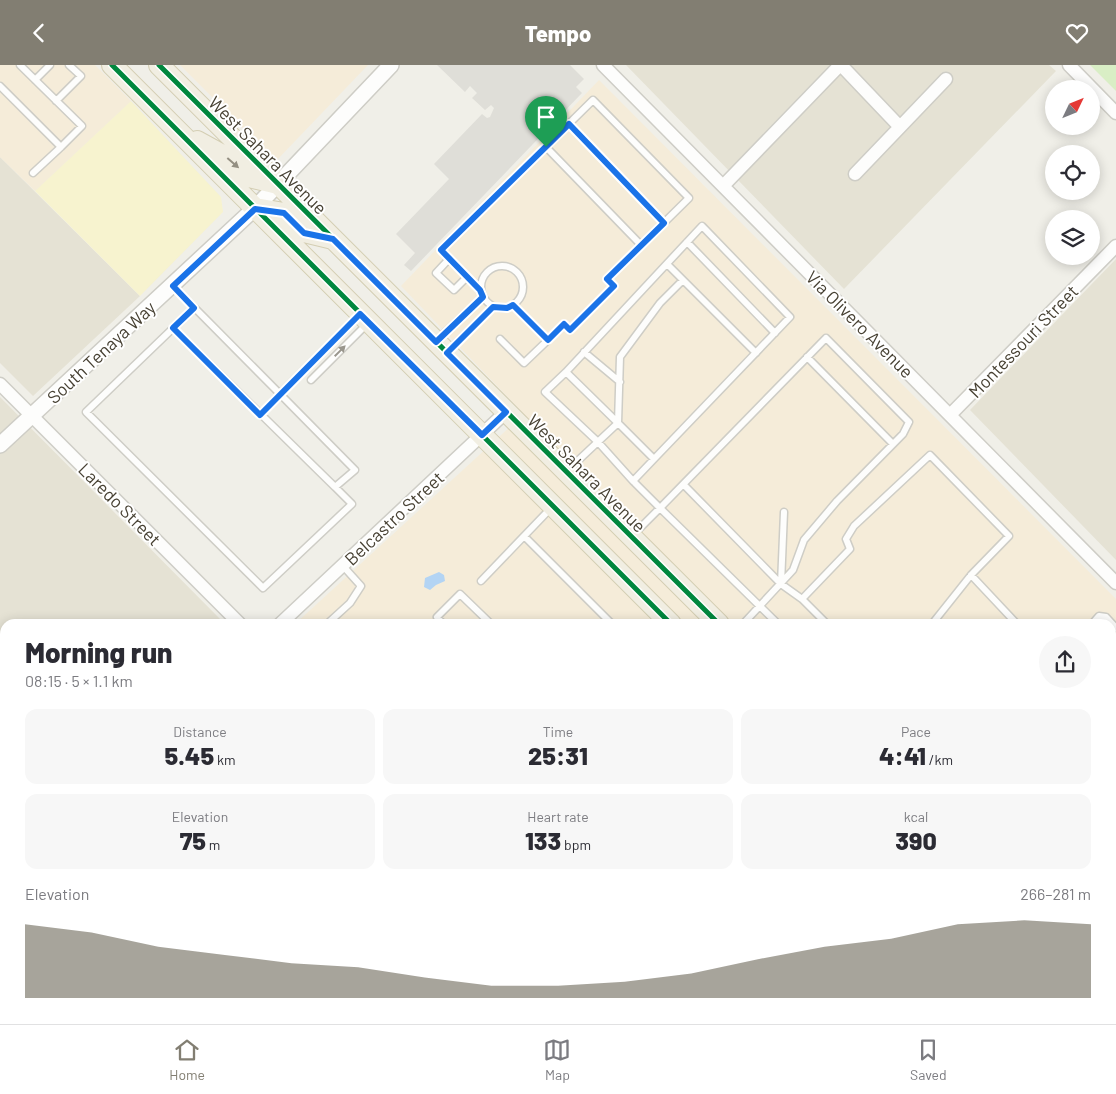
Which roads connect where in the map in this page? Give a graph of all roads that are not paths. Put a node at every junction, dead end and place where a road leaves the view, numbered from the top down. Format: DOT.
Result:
graph roads {
  1 [pos="20,65"];
  2 [pos="50,65"];
  3 [pos="70,65"];
  4 [pos="112,65"];
  5 [pos="160,65"];
  6 [pos="391,65"];
  7 [pos="603,65"];
  8 [pos="840,65"];
  9 [pos="1069,65"];
  10 [pos="946,79"];
  11 [pos="35,80"];
  12 [pos="0,86"];
  13 [pos="56,101"];
  14 [pos="1116,113"];
  15 [pos="569,124"];
  16 [pos="900,127"];
  17 [pos="176,129"];
  18 [pos="61,147"];
  19 [pos="546,147"];
  20 [pos="33,173"];
  21 [pos="855,174"];
  22 [pos="278,184"];
  23 [pos="723,186"];
  24 [pos="255,209"];
  25 [pos="664,223"];
  26 [pos="333,239"];
  27 [pos="687,242"];
  28 [pos="641,245"];
  29 [pos="1116,246"];
  30 [pos="449,259"];
  31 [pos="666,263"];
  32 [pos="467,277"];
  33 [pos="683,280"];
  34 [pos="173,286"];
  35 [pos="482,294"];
  36 [pos="513,305"];
  37 [pos="493,307"];
  38 [pos="194,308"];
  39 [pos="365,318"];
  40 [pos="173,328"];
  41 [pos="775,333"];
  42 [pos="500,339"];
  43 [pos="548,340"];
  44 [pos="441,347"];
  45 [pos="584,352"];
  46 [pos="756,353"];
  47 [pos="807,357"];
  48 [pos="566,372"];
  49 [pos="311,380"];
  50 [pos="620,382"];
  51 [pos="0,384"];
  52 [pos="280,394"];
  53 [pos="506,412"];
  54 [pos="32,415"];
  55 [pos="260,415"];
  56 [pos="950,415"];
  57 [pos="618,423"];
  58 [pos="482,435"];
  59 [pos="598,442"];
  60 [pos="893,444"];
  61 [pos="0,445"];
  62 [pos="654,459"];
  63 [pos="566,472"];
  64 [pos="633,481"];
  65 [pos="684,485"];
  66 [pos="336,487"];
  67 [pos="553,506"];
  68 [pos="660,508"];
  69 [pos="784,512"];
  70 [pos="524,536"];
  71 [pos="631,536"];
  72 [pos="343,566"];
  73 [pos="971,575"];
  74 [pos="481,581"];
  75 [pos="1116,583"];
  76 [pos="780,584"];
  77 [pos="802,599"];
  78 [pos="761,606"];
  79 [pos="235,619"];
  80 [pos="285,619"];
  81 [pos="332,619"];
  82 [pos="439,619"];
  83 [pos="486,619"];
  84 [pos="607,619"];
  85 [pos="666,619"];
  86 [pos="714,619"];
  87 [pos="748,619"];
  88 [pos="773,619"];
  89 [pos="822,619"];
  90 [pos="936,619"];
  91 [pos="1012,619"];
  92 [pos="1096,619"];
  93 [pos="1108,619"];
  1 -- 11 [label="lane"];
  2 -- 11 [label="lane"];
  3 -- 13 [label="lane"];
  4 -- 17 [label="main road"];
  5 -- 22 [label="main road, West Sahara Avenue"];
  6 -- 22 [label="street, South Tenaya Way"];
  7 -- 23 [label="street, Via Olivero Avenue"];
  8 -- 16 [label="street"];
  8 -- 23 [label="street"];
  9 -- 14 [label="street"];
  10 -- 16 [label="street"];
  11 -- 13 [label="lane"];
  12 -- 18 [label="lane"];
  13 -- 18 [label="lane"];
  15 -- 19 [label="lane"];
  15 -- 25 [label="lane"];
  15 -- 25 [label="lane"];
  16 -- 21 [label="street"];
  17 -- 22 [label="main road, one-way"];
  17 -- 24 [label="main road"];
  18 -- 20 [label="lane"];
  19 -- 28 [label="lane"];
  19 -- 30 [label="lane"];
  22 -- 24 [label="street, South Tenaya Way"];
  22 -- 26 [label="main road, West Sahara Avenue"];
  23 -- 56 [label="street, Via Olivero Avenue"];
  24 -- 26 [label="main road"];
  24 -- 34 [label="street, South Tenaya Way"];
  24 -- 39 [label="main road"];
  25 -- 28 [label="lane"];
  26 -- 44 [label="main road, West Sahara Avenue"];
  27 -- 31 [label="lane"];
  27 -- 41 [label="lane"];
  27 -- 41 [label="lane"];
  28 -- 43 [label="lane"];
  29 -- 56 [label="street, Montessouri Street"];
  30 -- 32 [label="lane"];
  30 -- 32 [label="lane"];
  31 -- 33 [label="lane"];
  31 -- 45 [label="lane"];
  32 -- 35 [label="lane"];
  33 -- 46 [label="lane"];
  33 -- 50 [label="lane"];
  34 -- 38 [label="lane"];
  34 -- 54 [label="street, South Tenaya Way"];
  35 -- 36 [label="lane"];
  35 -- 37 [label="lane"];
  35 -- 44 [label="lane"];
  36 -- 37 [label="lane"];
  36 -- 43 [label="lane"];
  37 -- 44 [label="lane"];
  38 -- 40 [label="lane"];
  38 -- 52 [label="lane"];
  49 -- 39 [label="lane, one-way"];
  39 -- 52 [label="lane"];
  39 -- 58 [label="main road"];
  40 -- 55 [label="lane"];
  40 -- 66 [label="lane"];
  41 -- 46 [label="lane"];
  42 -- 43 [label="lane"];
  44 -- 53 [label="main road, West Sahara Avenue"];
  45 -- 48 [label="lane"];
  45 -- 50 [label="lane"];
  46 -- 62 [label="lane"];
  47 -- 60 [label="lane"];
  47 -- 60 [label="lane"];
  47 -- 65 [label="lane"];
  48 -- 57 [label="lane"];
  48 -- 59 [label="lane"];
  50 -- 57 [label="lane"];
  51 -- 54 [label="street, Laredo Street"];
  52 -- 55 [label="lane"];
  52 -- 66 [label="lane"];
  53 -- 58 [label="street, Belcastro Street"];
  53 -- 63 [label="main road, West Sahara Avenue"];
  54 -- 61 [label="street, South Tenaya Way"];
  54 -- 79 [label="street, Laredo Street"];
  55 -- 66 [label="lane"];
  56 -- 75 [label="street, Via Olivero Avenue"];
  57 -- 59 [label="lane"];
  57 -- 62 [label="lane"];
  58 -- 67 [label="main road"];
  58 -- 72 [label="street, Belcastro Street"];
  59 -- 63 [label="lane"];
  59 -- 64 [label="lane"];
  60 -- 76 [label="lane"];
  62 -- 64 [label="lane"];
  63 -- 71 [label="main road, West Sahara Avenue"];
  64 -- 68 [label="lane"];
  65 -- 68 [label="lane"];
  65 -- 76 [label="lane"];
  67 -- 70 [label="lane"];
  67 -- 85 [label="main road"];
  68 -- 71 [label="lane"];
  68 -- 78 [label="lane"];
  69 -- 76 [label="lane"];
  70 -- 74 [label="lane"];
  70 -- 84 [label="lane"];
  71 -- 86 [label="main road, West Sahara Avenue"];
  72 -- 80 [label="street, Belcastro Street"];
  72 -- 81 [label="lane"];
  73 -- 77 [label="lane"];
  73 -- 90 [label="lane"];
  73 -- 91 [label="lane"];
  76 -- 77 [label="lane"];
  76 -- 78 [label="lane"];
  77 -- 89 [label="lane"];
  78 -- 87 [label="lane"];
  78 -- 88 [label="lane"];
  82 -- 83 [label="lane"];
  92 -- 93 [label="lane"];
}
